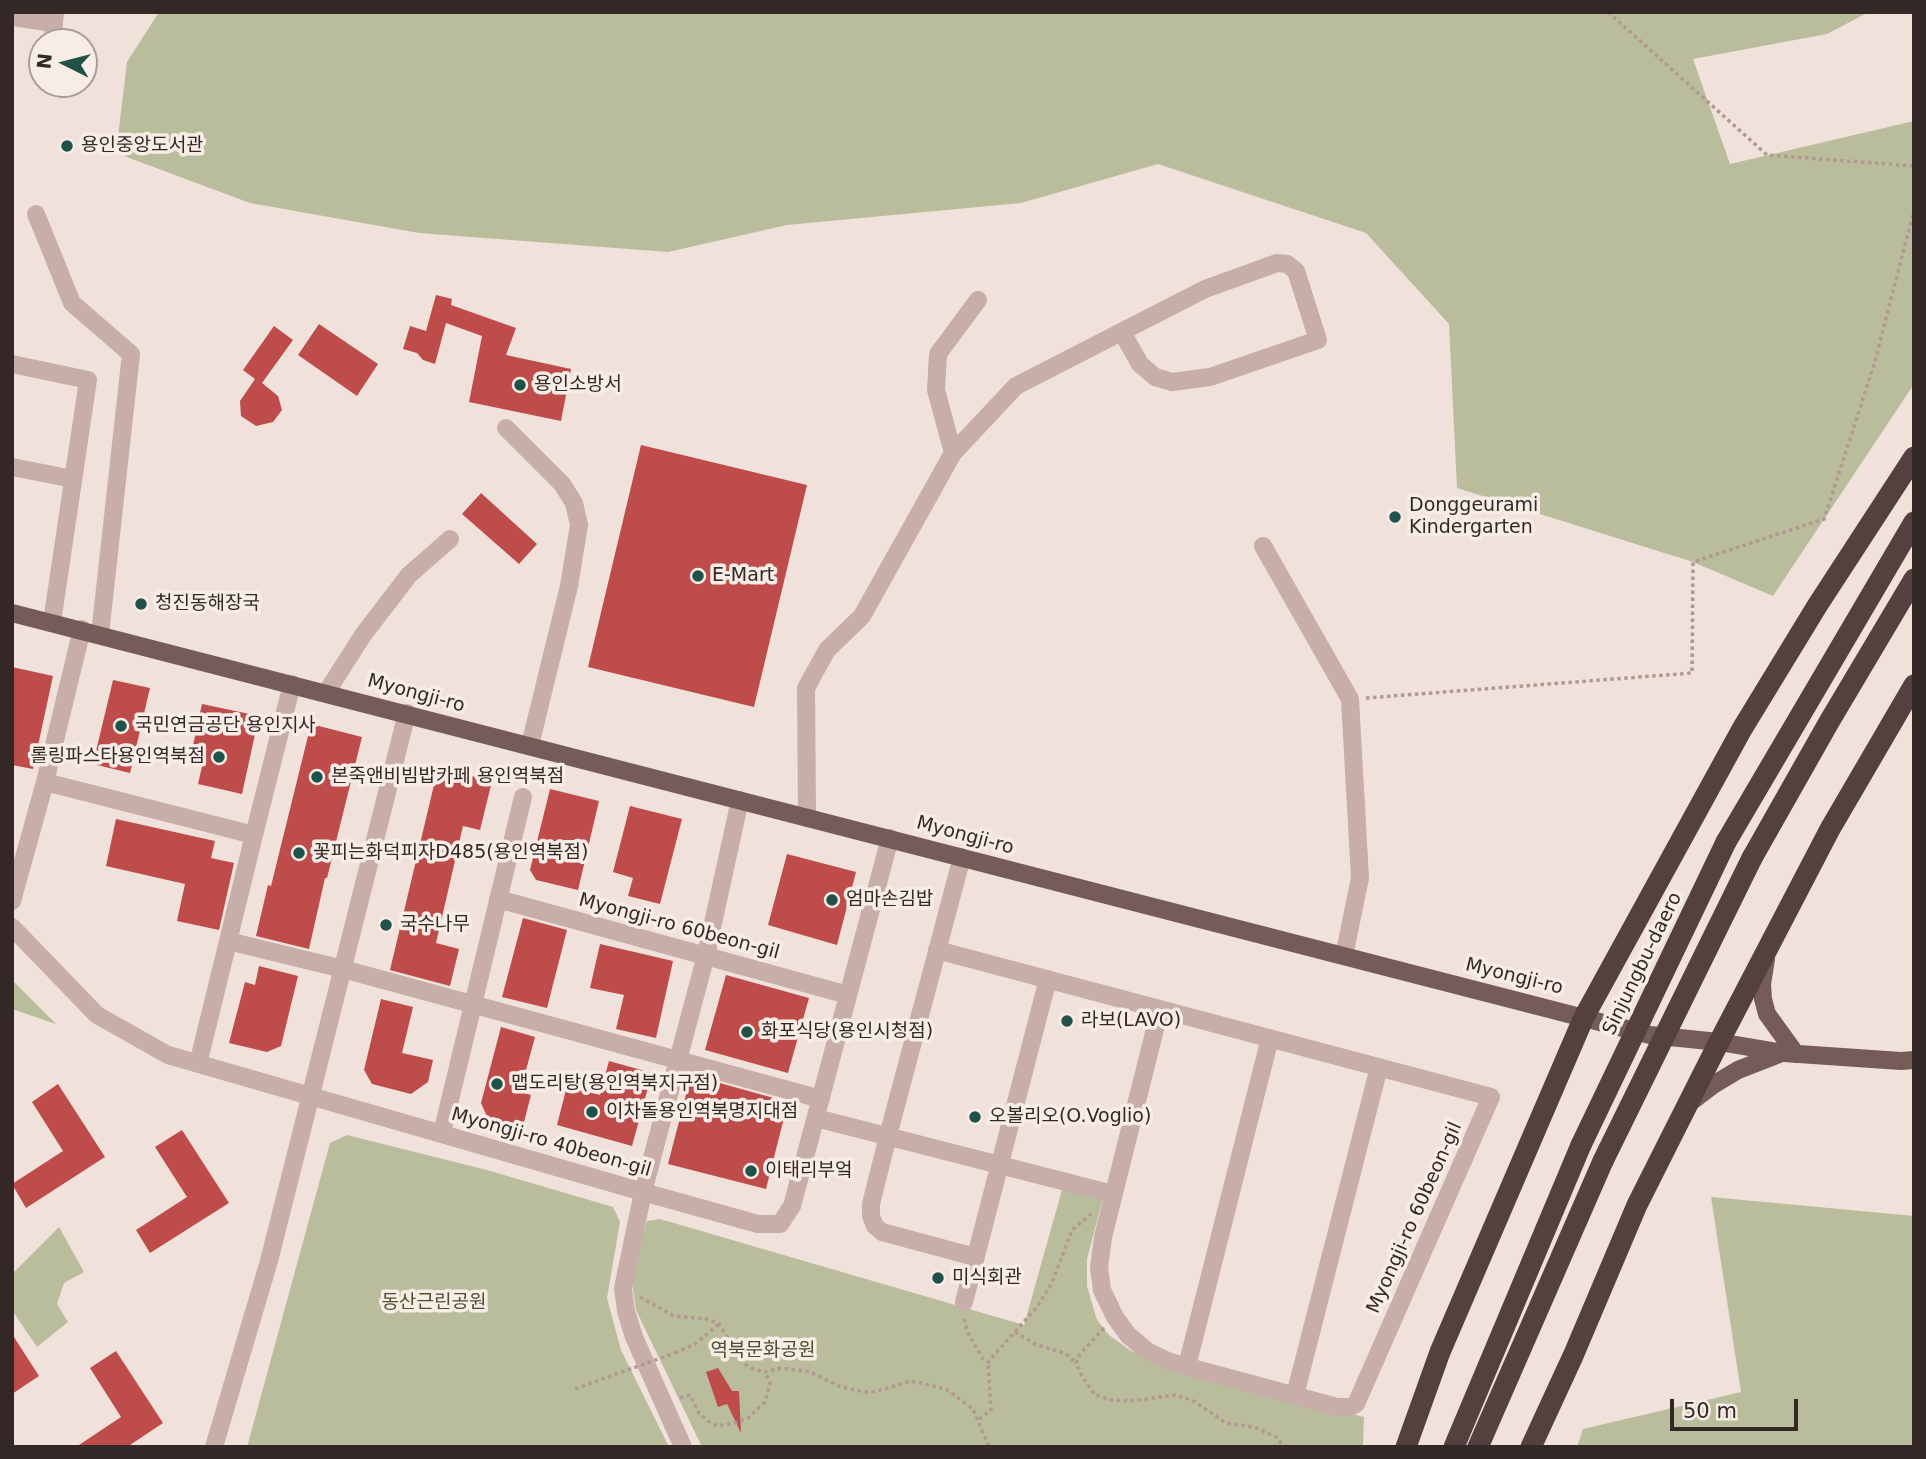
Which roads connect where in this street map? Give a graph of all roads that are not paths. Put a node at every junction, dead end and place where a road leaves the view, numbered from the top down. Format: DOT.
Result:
graph roads {
  1 [pos="20,12"];
  2 [pos="54,25"];
  3 [pos="36,214"];
  4 [pos="978,300"];
  5 [pos="1122,332"];
  6 [pos="12,364"];
  7 [pos="506,428"];
  8 [pos="953,453"];
  9 [pos="1914,457"];
  10 [pos="12,467"];
  11 [pos="73,479"];
  12 [pos="1914,522"];
  13 [pos="450,539"];
  14 [pos="1263,546"];
  15 [pos="1914,579"];
  16 [pos="12,613"];
  17 [pos="52,622"];
  18 [pos="82,629"];
  19 [pos="100,634"];
  20 [pos="292,684"];
  21 [pos="1914,685"];
  22 [pos="327,692"];
  23 [pos="407,713"];
  24 [pos="530,745"];
  25 [pos="45,782"];
  26 [pos="523,797"];
  27 [pos="740,800"];
  28 [pos="807,817"];
  29 [pos="254,835"];
  30 [pos="890,838"];
  31 [pos="962,857"];
  32 [pos="498,899"];
  33 [pos="12,901"];
  34 [pos="12,927"];
  35 [pos="228,941"];
  36 [pos="937,950"];
  37 [pos="1767,951"];
  38 [pos="706,955"];
  39 [pos="1344,956"];
  40 [pos="343,969"];
  41 [pos="1048,979"];
  42 [pos="848,995"];
  43 [pos="473,1004"];
  44 [pos="1160,1009"];
  45 [pos="1584,1017"];
  46 [pos="1270,1038"];
  47 [pos="1719,1042"];
  48 [pos="1790,1053"];
  49 [pos="680,1060"];
  50 [pos="1914,1060"];
  51 [pos="198,1064"];
  52 [pos="1379,1067"];
  53 [pos="311,1095"];
  54 [pos="821,1098"];
  55 [pos="1688,1104"];
  56 [pos="816,1118"];
  57 [pos="442,1133"];
  58 [pos="888,1136"];
  59 [pos="999,1165"];
  60 [pos="643,1192"];
  61 [pos="1113,1194"];
  62 [pos="975,1257"];
  63 [pos="964,1302"];
  64 [pos="1187,1366"];
  65 [pos="1296,1395"];
  66 [pos="214,1447"];
  67 [pos="683,1447"];
  68 [pos="1406,1447"];
  69 [pos="1454,1447"];
  70 [pos="1478,1447"];
  71 [pos="1531,1447"];
  1 -- 2 [label="street"];
  3 -- 19 [label="street"];
  4 -- 8 [label="street"];
  5 -- 5 [label="street"];
  5 -- 8 [label="street"];
  6 -- 11 [label="street"];
  7 -- 24 [label="street"];
  8 -- 28 [label="street"];
  9 -- 45 [label="highway"];
  10 -- 11 [label="street"];
  11 -- 17 [label="street"];
  12 -- 69 [label="highway, Sinjungbu-daero, bridge"];
  13 -- 22 [label="street"];
  14 -- 39 [label="street"];
  15 -- 70 [label="highway, bridge"];
  16 -- 17 [label="main road, Myongji-ro"];
  17 -- 18 [label="main road, Myongji-ro"];
  18 -- 19 [label="main road, Myongji-ro"];
  18 -- 25 [label="street"];
  19 -- 20 [label="main road, Myongji-ro"];
  20 -- 22 [label="main road, Myongji-ro"];
  20 -- 29 [label="street"];
  21 -- 37 [label="highway"];
  22 -- 23 [label="main road, Myongji-ro"];
  23 -- 24 [label="main road, Myongji-ro"];
  23 -- 40 [label="street"];
  24 -- 27 [label="main road, Myongji-ro"];
  25 -- 29 [label="street"];
  25 -- 33 [label="street"];
  26 -- 32 [label="street"];
  27 -- 28 [label="main road, Myongji-ro"];
  27 -- 38 [label="street"];
  28 -- 30 [label="main road, Myongji-ro"];
  29 -- 35 [label="street"];
  30 -- 31 [label="main road, Myongji-ro"];
  30 -- 42 [label="street"];
  31 -- 36 [label="street"];
  31 -- 39 [label="main road, Myongji-ro"];
  32 -- 38 [label="street, Myongji-ro 60beon-gil"];
  32 -- 43 [label="street"];
  34 -- 51 [label="street, Myongji-ro 40beon-gil"];
  35 -- 40 [label="street"];
  35 -- 51 [label="street"];
  36 -- 41 [label="street, Myongji-ro 60beon-gil"];
  36 -- 58 [label="street"];
  37 -- 47 [label="highway"];
  37 -- 48 [label="main road"];
  38 -- 42 [label="street, Myongji-ro 60beon-gil"];
  38 -- 49 [label="street"];
  39 -- 45 [label="main road, Myongji-ro"];
  40 -- 43 [label="street"];
  40 -- 53 [label="street"];
  41 -- 44 [label="street, Myongji-ro 60beon-gil"];
  41 -- 59 [label="street"];
  42 -- 54 [label="street"];
  43 -- 49 [label="street"];
  43 -- 57 [label="street"];
  44 -- 46 [label="street, Myongji-ro 60beon-gil"];
  44 -- 61 [label="street, Myongji-ro 60beon-gil"];
  45 -- 47 [label="main road, Myongji-ro"];
  45 -- 68 [label="highway"];
  46 -- 52 [label="street, Myongji-ro 60beon-gil"];
  46 -- 64 [label="street"];
  47 -- 48 [label="main road, Myongji-ro"];
  47 -- 55 [label="highway"];
  48 -- 50 [label="main road, Myongji-ro"];
  48 -- 55 [label="main road"];
  49 -- 54 [label="street"];
  49 -- 60 [label="street"];
  51 -- 53 [label="street, Myongji-ro 40beon-gil"];
  52 -- 65 [label="street"];
  52 -- 65 [label="street, Myongji-ro 60beon-gil"];
  53 -- 57 [label="street, Myongji-ro 40beon-gil"];
  53 -- 66 [label="street"];
  54 -- 56 [label="street"];
  55 -- 71 [label="highway"];
  56 -- 58 [label="street"];
  56 -- 60 [label="street, Myongji-ro 40beon-gil"];
  57 -- 60 [label="street, Myongji-ro 40beon-gil"];
  58 -- 59 [label="street"];
  58 -- 62 [label="street"];
  59 -- 61 [label="street"];
  59 -- 62 [label="street"];
  60 -- 67 [label="street"];
  61 -- 64 [label="street, Myongji-ro 60beon-gil"];
  62 -- 63 [label="street"];
  64 -- 65 [label="street, Myongji-ro 60beon-gil"];
}
